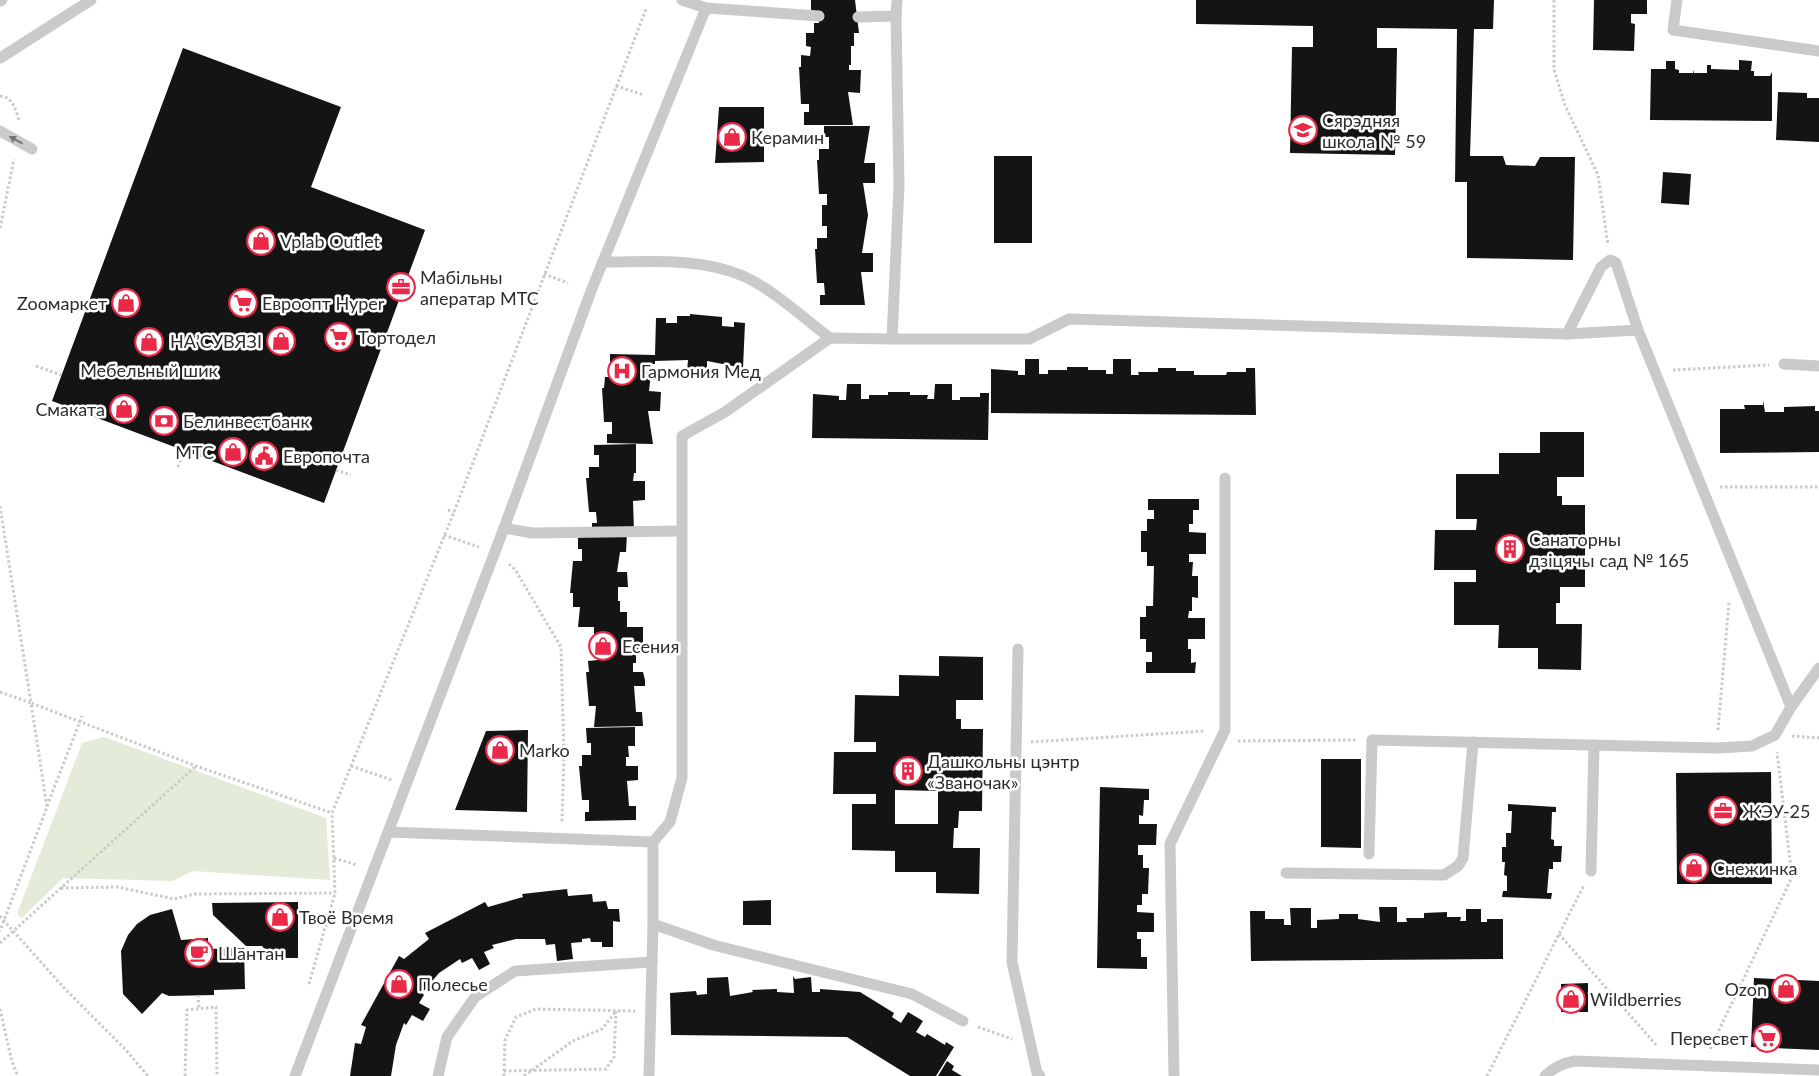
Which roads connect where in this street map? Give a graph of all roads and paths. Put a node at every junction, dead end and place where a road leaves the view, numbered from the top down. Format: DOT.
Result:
graph roads {
  1 [pos="91,0"];
  2 [pos="682,0"];
  3 [pos="898,0"];
  4 [pos="1554,0"];
  5 [pos="1677,0"];
  6 [pos="646,8"];
  7 [pos="706,8"];
  8 [pos="819,16"];
  9 [pos="858,16"];
  10 [pos="896,16"];
  11 [pos="1819,51"];
  12 [pos="0,58"];
  13 [pos="616,86"];
  14 [pos="644,95"];
  15 [pos="0,131"];
  16 [pos="32,149"];
  17 [pos="1610,260"];
  18 [pos="603,262"];
  19 [pos="544,274"];
  20 [pos="568,283"];
  21 [pos="1638,330"];
  22 [pos="1567,334"];
  23 [pos="830,338"];
  24 [pos="892,339"];
  25 [pos="1784,364"];
  26 [pos="36,366"];
  27 [pos="1819,366"];
  28 [pos="1655,372"];
  29 [pos="61,375"];
  30 [pos="184,450"];
  31 [pos="178,467"];
  32 [pos="336,470"];
  33 [pos="351,475"];
  34 [pos="1225,478"];
  35 [pos="1703,487"];
  36 [pos="1819,487"];
  37 [pos="0,506"];
  38 [pos="448,510"];
  39 [pos="454,512"];
  40 [pos="504,528"];
  41 [pos="681,532"];
  42 [pos="444,536"];
  43 [pos="482,548"];
  44 [pos="503,558"];
  45 [pos="1729,600"];
  46 [pos="1018,649"];
  47 [pos="1819,668"];
  48 [pos="0,692"];
  49 [pos="31,703"];
  50 [pos="1791,706"];
  51 [pos="82,716"];
  52 [pos="80,721"];
  53 [pos="1225,730"];
  54 [pos="1775,735"];
  55 [pos="1819,738"];
  56 [pos="1372,740"];
  57 [pos="1017,742"];
  58 [pos="1220,742"];
  59 [pos="1473,742"];
  60 [pos="1594,745"];
  61 [pos="1717,748"];
  62 [pos="196,766"];
  63 [pos="352,766"];
  64 [pos="392,780"];
  65 [pos="47,807"];
  66 [pos="332,813"];
  67 [pos="562,826"];
  68 [pos="388,832"];
  69 [pos="653,842"];
  70 [pos="1369,854"];
  71 [pos="334,858"];
  72 [pos="357,865"];
  73 [pos="1591,871"];
  74 [pos="1286,874"];
  75 [pos="61,888"];
  76 [pos="335,893"];
  77 [pos="0,916"];
  78 [pos="4,923"];
  79 [pos="654,924"];
  80 [pos="0,931"];
  81 [pos="14,931"];
  82 [pos="1559,934"];
  83 [pos="0,943"];
  84 [pos="652,962"];
  85 [pos="308,987"];
  86 [pos="198,995"];
  87 [pos="0,1009"];
  88 [pos="199,1009"];
  89 [pos="616,1011"];
  90 [pos="649,1012"];
  91 [pos="963,1021"];
  92 [pos="1031,1046"];
  93 [pos="1673,1064"];
  94 [pos="1702,1065"];
  95 [pos="1819,1070"];
  96 [pos="504,1071"];
  97 [pos="531,1071"];
  98 [pos="18,1076"];
  99 [pos="148,1076"];
  100 [pos="185,1076"];
  101 [pos="217,1076"];
  102 [pos="295,1076"];
  103 [pos="438,1076"];
  104 [pos="504,1076"];
  105 [pos="524,1076"];
  106 [pos="649,1076"];
  107 [pos="1040,1076"];
  108 [pos="1174,1076"];
  109 [pos="1487,1076"];
  110 [pos="1545,1076"];
  1 -- 12 [label="lane"];
  2 -- 7 [label="lane"];
  3 -- 10 [label="lane"];
  4 -- 17 [label="path"];
  5 -- 11 [label="lane"];
  6 -- 13 [label="path"];
  7 -- 8 [label="lane"];
  7 -- 18 [label="lane"];
  9 -- 10 [label="lane"];
  10 -- 24 [label="lane"];
  13 -- 14 [label="path"];
  13 -- 19 [label="path"];
  16 -- 15 [label="lane, one-way"];
  17 -- 21 [label="lane"];
  17 -- 22 [label="lane"];
  18 -- 23 [label="lane"];
  18 -- 40 [label="lane"];
  19 -- 20 [label="path"];
  19 -- 39 [label="path"];
  21 -- 22 [label="lane"];
  21 -- 28 [label="lane"];
  22 -- 24 [label="lane"];
  23 -- 24 [label="lane"];
  23 -- 41 [label="lane"];
  25 -- 27 [label="lane"];
  25 -- 28 [label="path"];
  26 -- 29 [label="path"];
  28 -- 35 [label="lane"];
  30 -- 31 [label="path"];
  32 -- 33 [label="path"];
  34 -- 53 [label="lane"];
  35 -- 36 [label="path"];
  35 -- 50 [label="lane"];
  37 -- 49 [label="path"];
  38 -- 39 [label="path"];
  39 -- 42 [label="path"];
  40 -- 41 [label="lane"];
  40 -- 68 [label="lane"];
  41 -- 69 [label="lane"];
  42 -- 43 [label="path"];
  42 -- 63 [label="path"];
  44 -- 67 [label="path"];
  45 -- 61 [label="path"];
  46 -- 57 [label="lane"];
  47 -- 50 [label="lane"];
  48 -- 49 [label="path"];
  49 -- 52 [label="path"];
  49 -- 65 [label="path"];
  50 -- 54 [label="lane"];
  51 -- 52 [label="path"];
  52 -- 62 [label="path"];
  52 -- 65 [label="path"];
  53 -- 57 [label="path"];
  53 -- 58 [label="lane"];
  54 -- 55 [label="path"];
  54 -- 61 [label="lane"];
  54 -- 94 [label="path"];
  56 -- 58 [label="path"];
  56 -- 59 [label="lane"];
  56 -- 70 [label="lane"];
  57 -- 92 [label="lane"];
  58 -- 108 [label="lane"];
  59 -- 60 [label="lane"];
  59 -- 74 [label="lane"];
  60 -- 61 [label="lane"];
  60 -- 73 [label="lane"];
  62 -- 66 [label="path"];
  62 -- 75 [label="path"];
  63 -- 64 [label="path"];
  63 -- 66 [label="path"];
  65 -- 78 [label="path"];
  66 -- 71 [label="path"];
  68 -- 69 [label="lane"];
  68 -- 102 [label="lane"];
  69 -- 79 [label="lane"];
  71 -- 72 [label="path"];
  71 -- 76 [label="path"];
  73 -- 82 [label="path"];
  75 -- 76 [label="path"];
  75 -- 81 [label="path"];
  76 -- 85 [label="path"];
  77 -- 78 [label="path"];
  78 -- 80 [label="path"];
  78 -- 81 [label="path"];
  79 -- 84 [label="lane"];
  79 -- 91 [label="lane"];
  81 -- 83 [label="path"];
  81 -- 99 [label="path"];
  82 -- 93 [label="path"];
  82 -- 109 [label="path"];
  84 -- 90 [label="lane"];
  84 -- 103 [label="lane"];
  86 -- 88 [label="path"];
  87 -- 98 [label="path"];
  88 -- 100 [label="path"];
  88 -- 101 [label="path"];
  89 -- 90 [label="path"];
  89 -- 96 [label="path"];
  89 -- 97 [label="path"];
  89 -- 97 [label="path"];
  90 -- 106 [label="lane"];
  91 -- 92 [label="path"];
  92 -- 107 [label="lane"];
  93 -- 94 [label="lane"];
  93 -- 110 [label="lane"];
  94 -- 95 [label="lane"];
  96 -- 97 [label="path"];
  96 -- 104 [label="path"];
  97 -- 105 [label="path"];
}
